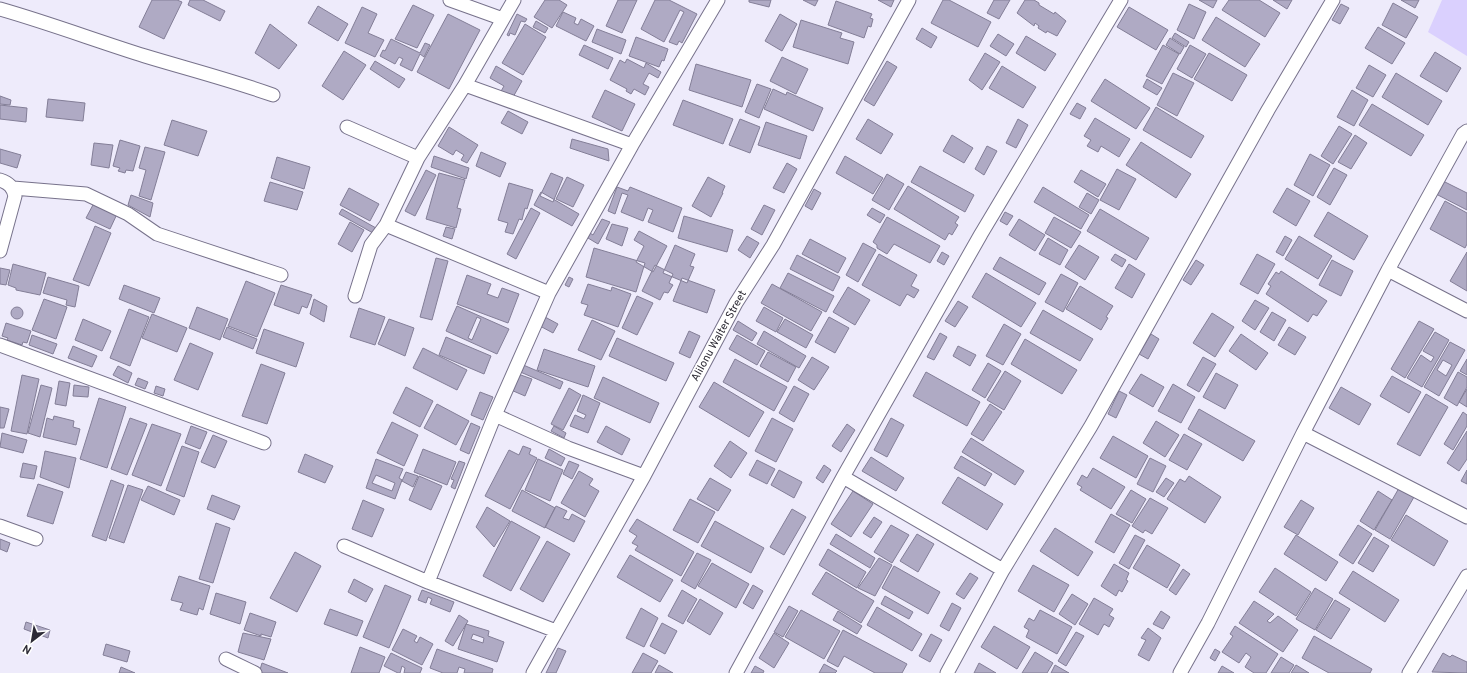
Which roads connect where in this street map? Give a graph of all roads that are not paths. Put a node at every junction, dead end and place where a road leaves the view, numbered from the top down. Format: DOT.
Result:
graph roads {
  1 [pos="450,0"];
  2 [pos="514,0"];
  3 [pos="718,0"];
  4 [pos="909,0"];
  5 [pos="1121,0"];
  6 [pos="1334,0"];
  7 [pos="0,9"];
  8 [pos="503,19"];
  9 [pos="466,85"];
  10 [pos="273,95"];
  11 [pos="347,127"];
  12 [pos="1467,131"];
  13 [pos="632,146"];
  14 [pos="418,158"];
  15 [pos="0,180"];
  16 [pos="13,188"];
  17 [pos="386,224"];
  18 [pos="0,251"];
  19 [pos="1388,270"];
  20 [pos="281,275"];
  21 [pos="549,293"];
  22 [pos="355,296"];
  23 [pos="1467,310"];
  24 [pos="0,345"];
  25 [pos="495,415"];
  26 [pos="1303,433"];
  27 [pos="264,443"];
  28 [pos="644,476"];
  29 [pos="843,477"];
  30 [pos="1467,517"];
  31 [pos="0,526"];
  32 [pos="36,539"];
  33 [pos="344,546"];
  34 [pos="1003,570"];
  35 [pos="1467,576"];
  36 [pos="428,582"];
  37 [pos="556,631"];
  38 [pos="226,659"];
  39 [pos="255,673"];
  40 [pos="533,673"];
  41 [pos="736,673"];
  42 [pos="947,673"];
  43 [pos="1180,673"];
  44 [pos="1409,673"];
  1 -- 8 [label="street"];
  2 -- 8 [label="street"];
  3 -- 13 [label="street"];
  4 -- 28 [label="street, Alilonu Walter Street"];
  5 -- 29 [label="street"];
  6 -- 34 [label="street"];
  7 -- 10 [label="street"];
  8 -- 9 [label="street"];
  9 -- 13 [label="street"];
  9 -- 14 [label="street"];
  11 -- 14 [label="street"];
  12 -- 19 [label="street"];
  13 -- 21 [label="street"];
  14 -- 17 [label="street"];
  15 -- 16 [label="street"];
  16 -- 18 [label="street"];
  16 -- 20 [label="street"];
  17 -- 21 [label="street"];
  17 -- 22 [label="street"];
  19 -- 23 [label="street"];
  19 -- 26 [label="street"];
  21 -- 25 [label="street"];
  24 -- 27 [label="street"];
  25 -- 28 [label="street"];
  25 -- 36 [label="street"];
  26 -- 30 [label="street"];
  26 -- 43 [label="street"];
  28 -- 37 [label="street, Alilonu Walter Street"];
  29 -- 34 [label="street"];
  29 -- 41 [label="street"];
  31 -- 32 [label="street"];
  33 -- 36 [label="street"];
  34 -- 42 [label="street"];
  35 -- 44 [label="street"];
  36 -- 37 [label="street"];
  37 -- 40 [label="street, Alilonu Walter Street"];
  38 -- 39 [label="street"];
}
